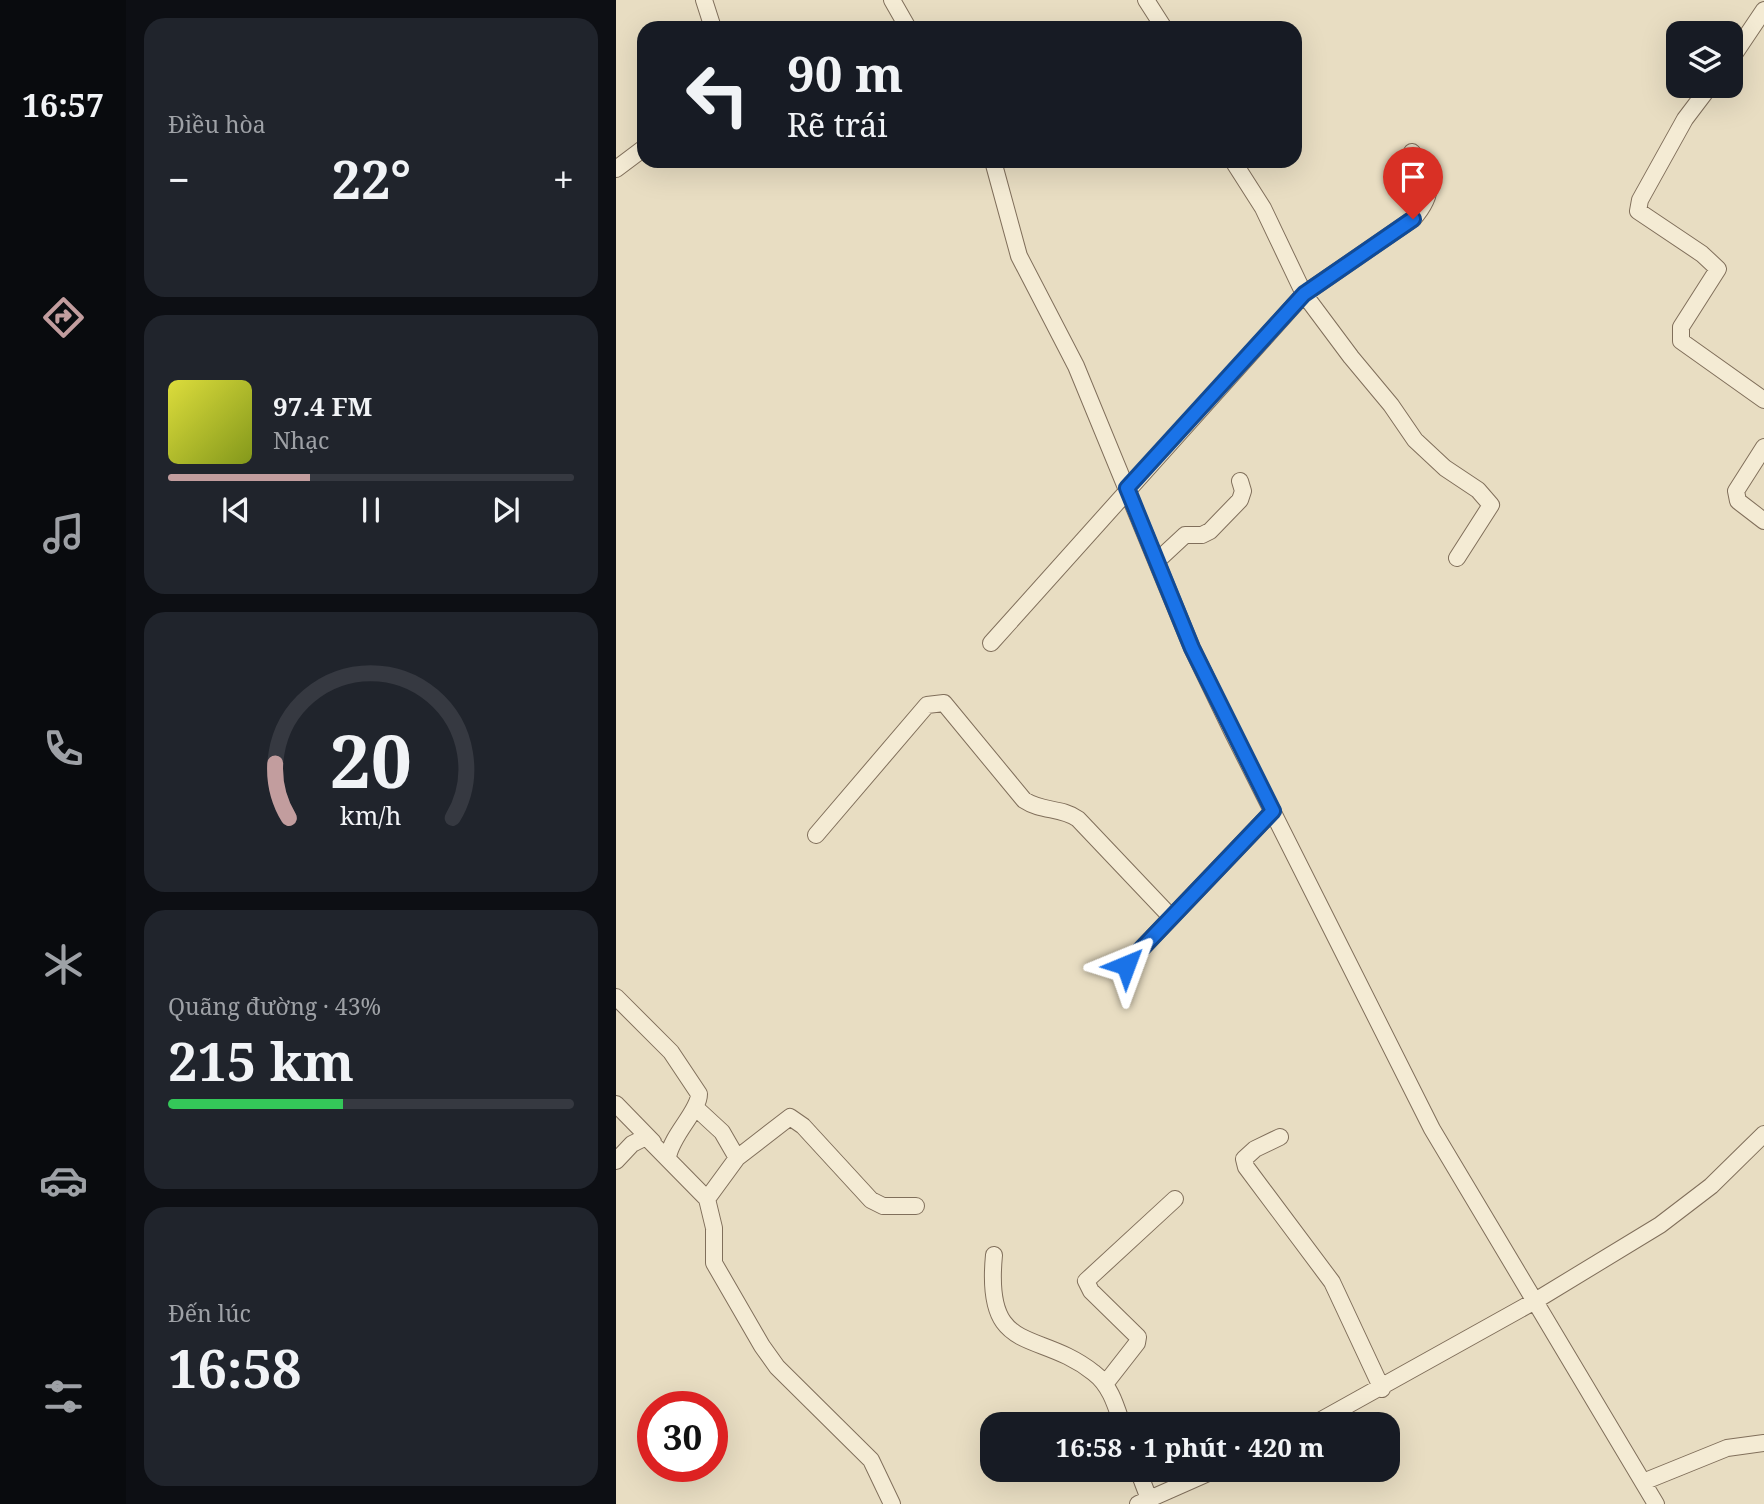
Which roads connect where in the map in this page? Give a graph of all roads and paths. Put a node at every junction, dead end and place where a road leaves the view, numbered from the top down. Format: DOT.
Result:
graph roads {
  1 [pos="704,0"];
  2 [pos="892,0"];
  3 [pos="1146,0"];
  4 [pos="1764,10"];
  5 [pos="711,21"];
  6 [pos="904,21"];
  7 [pos="1160,21"];
  8 [pos="1743,41"];
  9 [pos="1701,98"];
  10 [pos="1412,152"];
  11 [pos="637,153"];
  12 [pos="995,168"];
  13 [pos="1237,168"];
  14 [pos="616,169"];
  15 [pos="1304,294"];
  16 [pos="1764,400"];
  17 [pos="1764,447"];
  18 [pos="1240,481"];
  19 [pos="1127,488"];
  20 [pos="1764,521"];
  21 [pos="1457,558"];
  22 [pos="1157,561"];
  23 [pos="991,643"];
  24 [pos="1273,811"];
  25 [pos="816,835"];
  26 [pos="1171,917"];
  27 [pos="1126,965"];
  28 [pos="616,997"];
  29 [pos="616,1104"];
  30 [pos="696,1108"];
  31 [pos="1764,1134"];
  32 [pos="1280,1137"];
  33 [pos="653,1142"];
  34 [pos="667,1157"];
  35 [pos="737,1158"];
  36 [pos="616,1161"];
  37 [pos="707,1199"];
  38 [pos="1175,1199"];
  39 [pos="916,1206"];
  40 [pos="994,1255"];
  41 [pos="1535,1301"];
  42 [pos="1105,1384"];
  43 [pos="1382,1389"];
  44 [pos="1117,1412"];
  45 [pos="1337,1412"];
  46 [pos="1764,1443"];
  47 [pos="1140,1482"];
  48 [pos="1188,1482"];
  49 [pos="1643,1482"];
  50 [pos="1143,1502"];
  51 [pos="892,1504"];
  52 [pos="1656,1504"];
  1 -- 5 [label="street"];
  2 -- 6 [label="street"];
  3 -- 7 [label="street"];
  4 -- 8 [label="street"];
  9 -- 16 [label="street"];
  10 -- 15 [label="street"];
  11 -- 14 [label="street"];
  12 -- 19 [label="street"];
  13 -- 15 [label="street"];
  15 -- 19 [label="street"];
  15 -- 21 [label="street"];
  17 -- 20 [label="street"];
  18 -- 22 [label="street"];
  19 -- 22 [label="street"];
  19 -- 23 [label="street"];
  22 -- 24 [label="street"];
  24 -- 26 [label="street"];
  24 -- 41 [label="street"];
  25 -- 26 [label="street"];
  26 -- 27 [label="street"];
  28 -- 30 [label="street"];
  29 -- 33 [label="street"];
  30 -- 34 [label="street"];
  30 -- 35 [label="street"];
  31 -- 41 [label="street"];
  32 -- 43 [label="street"];
  33 -- 34 [label="street"];
  33 -- 36 [label="street"];
  34 -- 37 [label="street"];
  35 -- 37 [label="street"];
  35 -- 39 [label="street"];
  37 -- 51 [label="street"];
  38 -- 42 [label="street"];
  40 -- 42 [label="street"];
  41 -- 43 [label="street"];
  41 -- 49 [label="street"];
  42 -- 44 [label="street"];
  43 -- 45 [label="street"];
  46 -- 49 [label="street"];
  47 -- 50 [label="street"];
  48 -- 50 [label="street"];
  49 -- 52 [label="street"];
}
